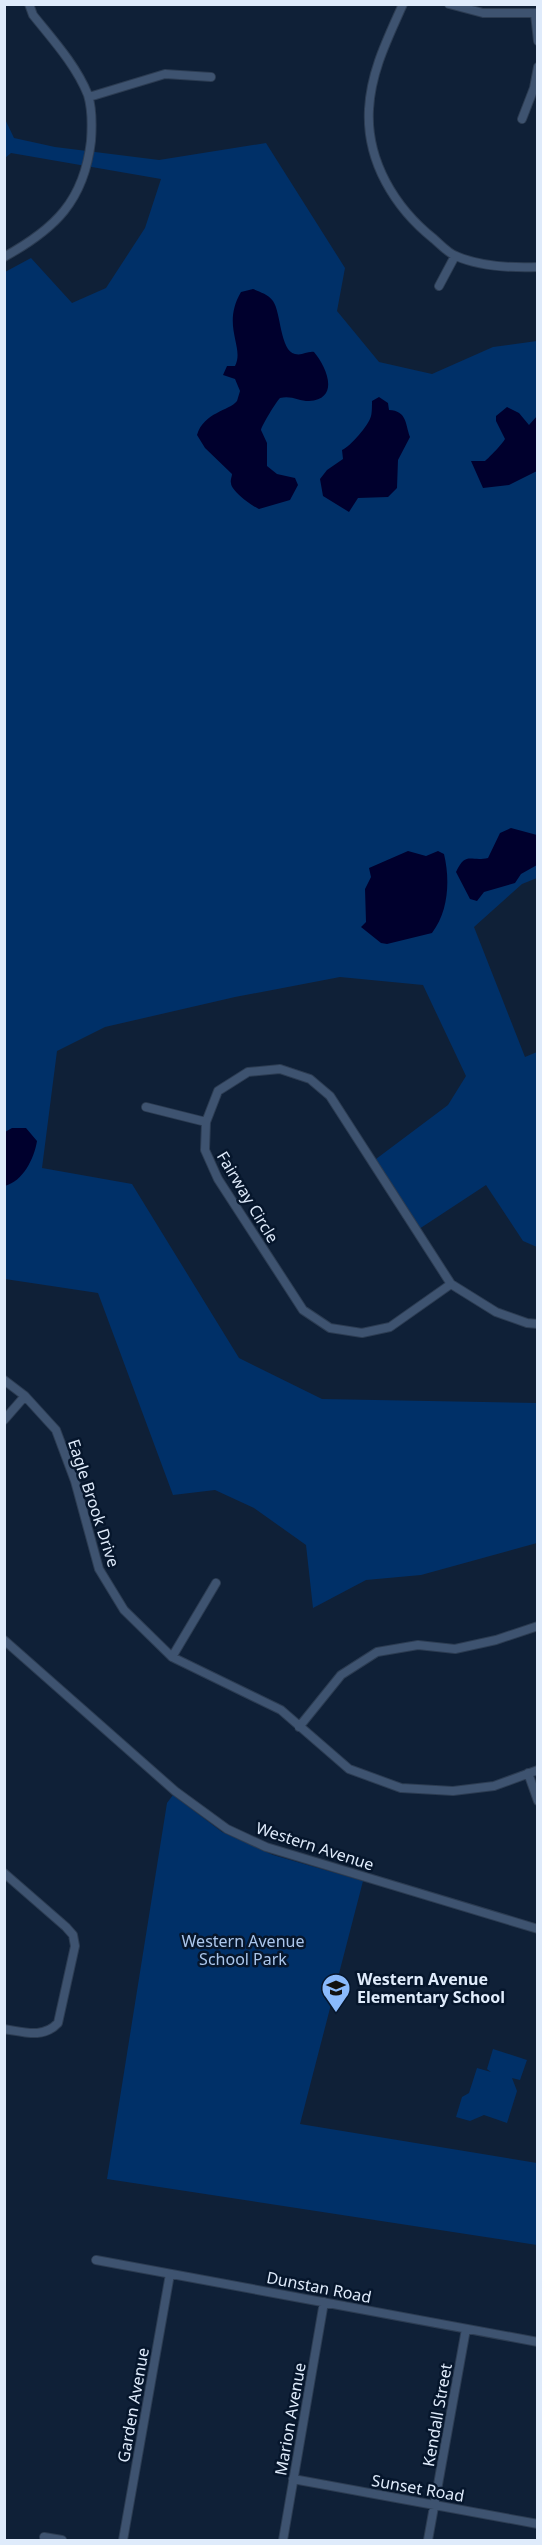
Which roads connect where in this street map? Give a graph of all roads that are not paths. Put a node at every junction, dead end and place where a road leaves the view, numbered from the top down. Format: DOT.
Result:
graph roads {
  1 [pos="29,4"];
  2 [pos="403,4"];
  3 [pos="449,4"];
  4 [pos="536,14"];
  5 [pos="537,41"];
  6 [pos="537,67"];
  7 [pos="211,77"];
  8 [pos="89,97"];
  9 [pos="522,119"];
  10 [pos="454,256"];
  11 [pos="4,257"];
  12 [pos="537,267"];
  13 [pos="440,286"];
  14 [pos="146,1107"];
  15 [pos="206,1122"];
  16 [pos="451,1284"];
  17 [pos="537,1324"];
  18 [pos="4,1380"];
  19 [pos="25,1396"];
  20 [pos="4,1420"];
  21 [pos="216,1583"];
  22 [pos="537,1626"];
  23 [pos="4,1640"];
  24 [pos="172,1657"];
  25 [pos="299,1727"];
  26 [pos="537,1770"];
  27 [pos="528,1773"];
  28 [pos="537,1801"];
  29 [pos="4,1874"];
  30 [pos="537,1929"];
  31 [pos="4,2029"];
  32 [pos="96,2260"];
  33 [pos="170,2274"];
  34 [pos="324,2302"];
  35 [pos="466,2329"];
  36 [pos="537,2342"];
  37 [pos="293,2479"];
  38 [pos="435,2505"];
  39 [pos="537,2524"];
  40 [pos="44,2537"];
  41 [pos="62,2541"];
  42 [pos="123,2541"];
  43 [pos="283,2541"];
  44 [pos="428,2541"];
  1 -- 8 [label="street"];
  2 -- 10 [label="street"];
  3 -- 4 [label="street"];
  4 -- 5 [label="street"];
  6 -- 9 [label="street"];
  7 -- 8 [label="street"];
  8 -- 11 [label="street"];
  10 -- 12 [label="street"];
  10 -- 13 [label="street"];
  14 -- 15 [label="street"];
  15 -- 16 [label="street, Fairway Circle"];
  15 -- 16 [label="street, Fairway Circle"];
  16 -- 17 [label="street, Fairway Circle"];
  18 -- 19 [label="street, Eagle Brook Drive"];
  19 -- 20 [label="street"];
  19 -- 24 [label="street, Eagle Brook Drive"];
  21 -- 24 [label="street"];
  22 -- 25 [label="street"];
  23 -- 30 [label="street, Western Avenue"];
  24 -- 25 [label="street, Eagle Brook Drive"];
  25 -- 27 [label="street, Eagle Brook Drive"];
  26 -- 27 [label="street, Eagle Brook Drive"];
  27 -- 28 [label="street"];
  29 -- 31 [label="street"];
  32 -- 33 [label="street, Dunstan Road"];
  33 -- 34 [label="street, Dunstan Road"];
  33 -- 42 [label="street, Garden Avenue"];
  34 -- 35 [label="street, Dunstan Road"];
  34 -- 37 [label="street, Marion Avenue"];
  35 -- 36 [label="street, Dunstan Road"];
  35 -- 38 [label="street, Kendall Street"];
  37 -- 38 [label="street, Sunset Road"];
  37 -- 43 [label="street, Marion Avenue"];
  38 -- 39 [label="street, Sunset Road"];
  38 -- 44 [label="street, Kendall Street"];
  40 -- 41 [label="street"];
}
